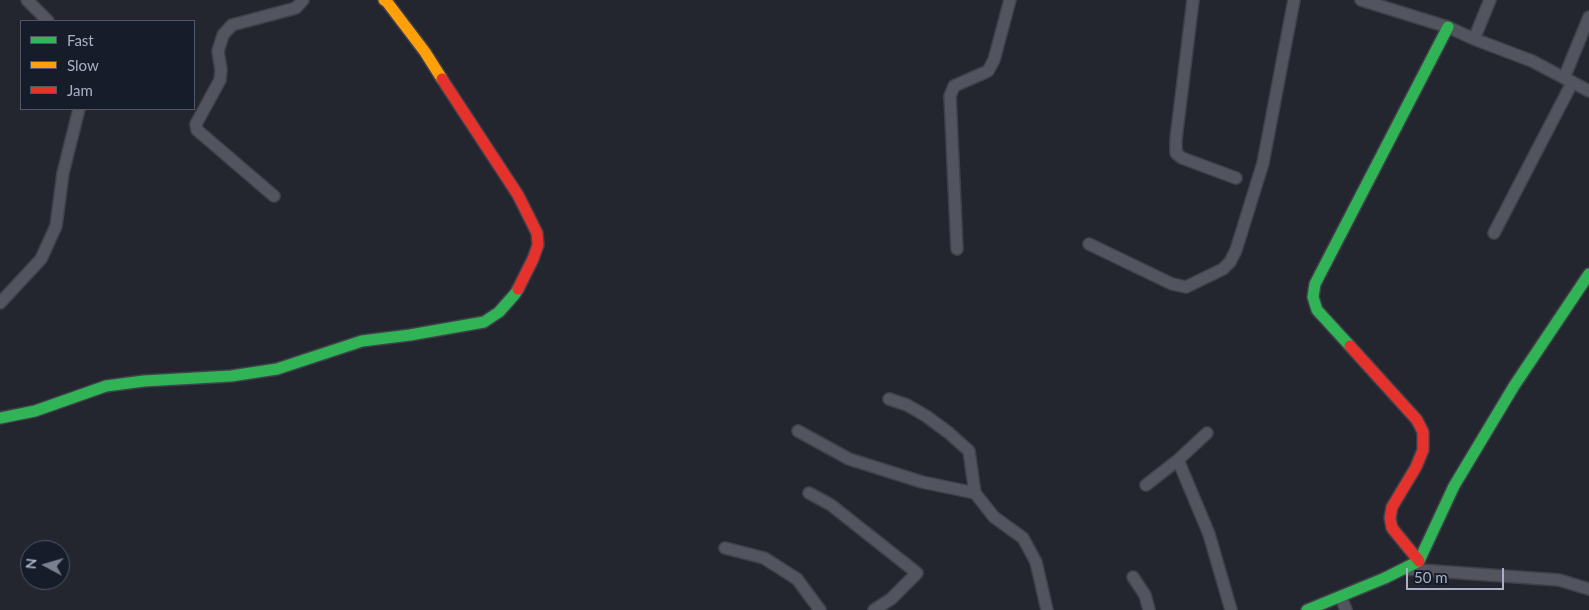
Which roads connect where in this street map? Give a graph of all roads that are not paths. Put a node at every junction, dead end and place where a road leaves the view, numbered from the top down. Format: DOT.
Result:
graph roads {
  1 [pos="27,0"];
  2 [pos="303,0"];
  3 [pos="384,0"];
  4 [pos="1010,0"];
  5 [pos="1193,0"];
  6 [pos="1294,0"];
  7 [pos="1361,0"];
  8 [pos="1490,0"];
  9 [pos="1589,17"];
  10 [pos="47,20"];
  11 [pos="1448,26"];
  12 [pos="1474,39"];
  13 [pos="1568,80"];
  14 [pos="1589,90"];
  15 [pos="79,110"];
  16 [pos="1236,178"];
  17 [pos="274,196"];
  18 [pos="1494,233"];
  19 [pos="1089,244"];
  20 [pos="957,248"];
  21 [pos="1589,274"];
  22 [pos="0,303"];
  23 [pos="889,399"];
  24 [pos="0,418"];
  25 [pos="798,431"];
  26 [pos="1207,433"];
  27 [pos="1178,460"];
  28 [pos="1146,485"];
  29 [pos="809,493"];
  30 [pos="975,493"];
  31 [pos="724,548"];
  32 [pos="1419,561"];
  33 [pos="1404,569"];
  34 [pos="1133,577"];
  35 [pos="1589,589"];
  36 [pos="1341,597"];
  37 [pos="820,610"];
  38 [pos="874,610"];
  39 [pos="1047,610"];
  40 [pos="1149,610"];
  41 [pos="1231,610"];
  42 [pos="1307,610"];
  43 [pos="1346,610"];
  1 -- 10 [label="street"];
  2 -- 17 [label="street"];
  3 -- 24 [label="street"];
  4 -- 20 [label="street"];
  5 -- 16 [label="street"];
  6 -- 19 [label="street"];
  7 -- 11 [label="street"];
  8 -- 12 [label="street"];
  9 -- 13 [label="street"];
  11 -- 12 [label="street"];
  11 -- 32 [label="street"];
  12 -- 13 [label="street"];
  13 -- 14 [label="street"];
  13 -- 18 [label="street"];
  15 -- 22 [label="street"];
  21 -- 32 [label="street"];
  23 -- 30 [label="street"];
  25 -- 30 [label="street"];
  26 -- 27 [label="street"];
  27 -- 28 [label="street"];
  27 -- 41 [label="street"];
  29 -- 38 [label="street"];
  30 -- 39 [label="street"];
  31 -- 37 [label="street"];
  32 -- 33 [label="street"];
  33 -- 35 [label="street"];
  33 -- 36 [label="street"];
  34 -- 40 [label="street"];
  36 -- 42 [label="street"];
  36 -- 43 [label="street"];
}
